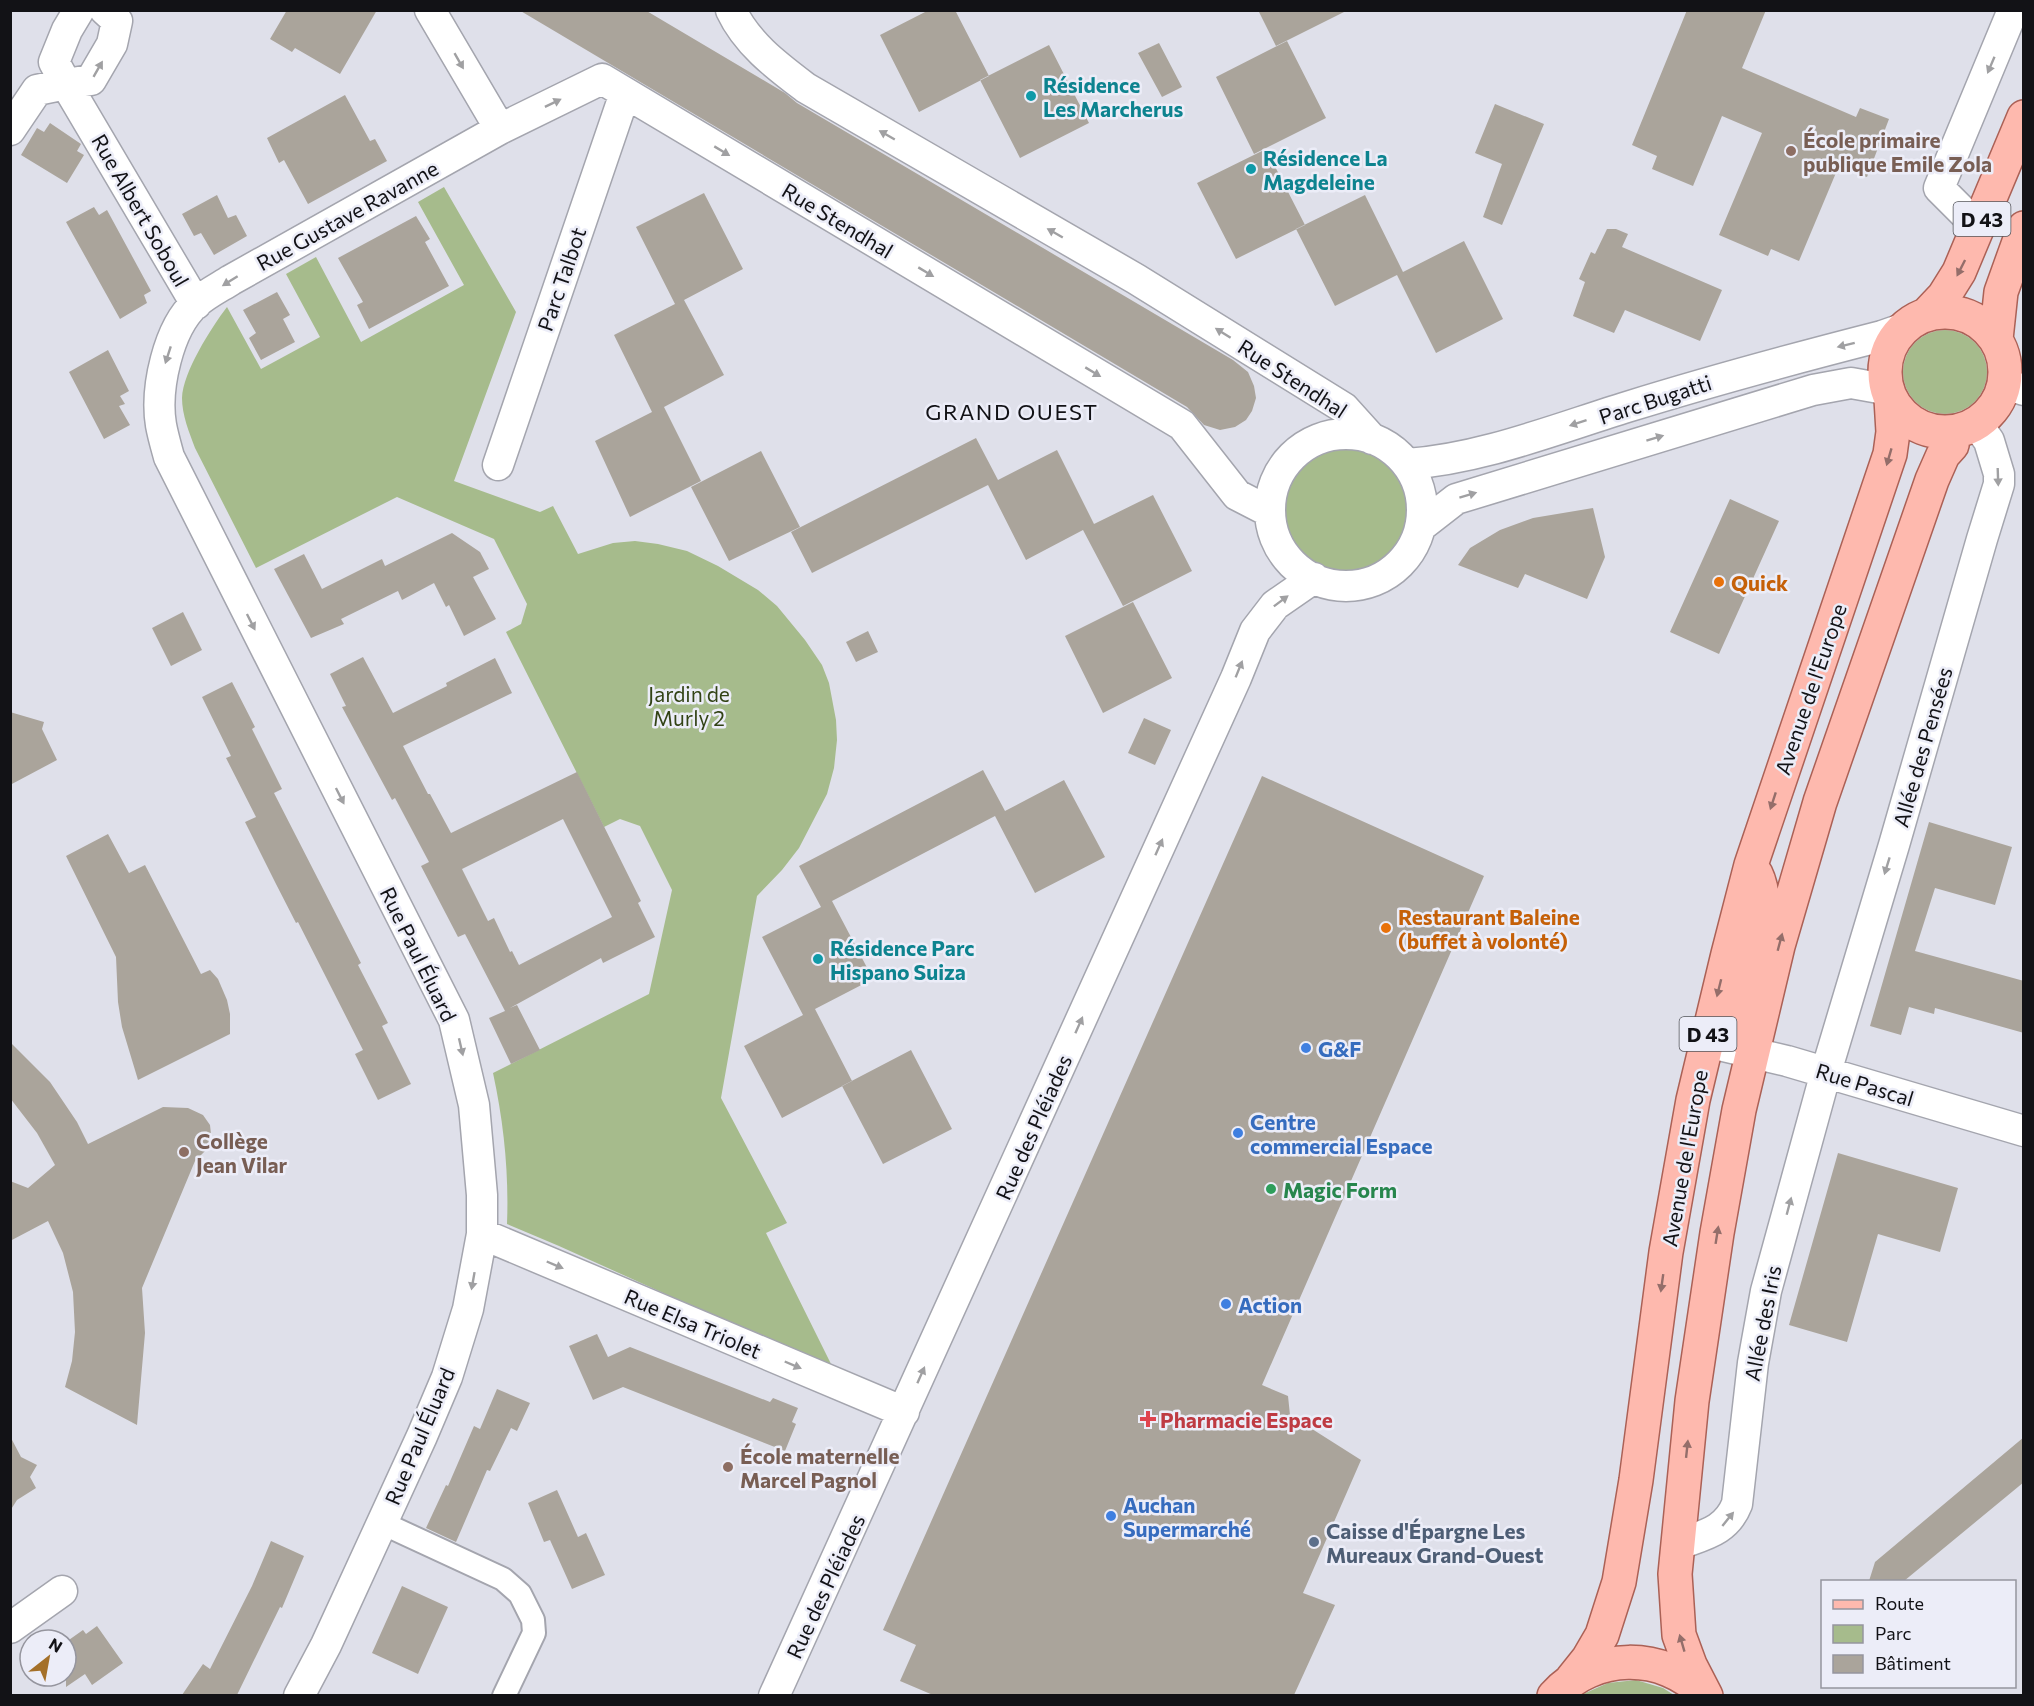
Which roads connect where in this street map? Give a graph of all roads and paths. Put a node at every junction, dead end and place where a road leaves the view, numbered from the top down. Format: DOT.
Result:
graph roads {
  1 [pos="79,10"];
  2 [pos="105,10"];
  3 [pos="430,10"];
  4 [pos="731,10"];
  5 [pos="2013,10"];
  6 [pos="66,84"];
  7 [pos="625,93"];
  8 [pos="2024,117"];
  9 [pos="500,129"];
  10 [pos="10,130"];
  11 [pos="1979,228"];
  12 [pos="2024,228"];
  13 [pos="195,304"];
  14 [pos="1915,322"];
  15 [pos="1996,339"];
  16 [pos="2014,387"];
  17 [pos="1889,396"];
  18 [pos="1965,428"];
  19 [pos="1372,439"];
  20 [pos="1407,464"];
  21 [pos="498,465"];
  22 [pos="1270,512"];
  23 [pos="1420,527"];
  24 [pos="225,570"];
  25 [pos="1314,578"];
  26 [pos="1751,865"];
  27 [pos="1706,1042"];
  28 [pos="1753,1052"];
  29 [pos="1826,1072"];
  30 [pos="2024,1131"];
  31 [pos="482,1233"];
  32 [pos="904,1412"];
  33 [pos="381,1523"];
  34 [pos="1677,1545"];
  35 [pos="62,1591"];
  36 [pos="10,1628"];
  37 [pos="1563,1687"];
  38 [pos="299,1695"];
  39 [pos="504,1695"];
  40 [pos="774,1695"];
  41 [pos="1706,1695"];
  1 -- 6 [label="street, Rue Albert Soboul"];
  6 -- 2 [label="street, one-way"];
  3 -- 9 [label="street, one-way"];
  19 -- 4 [label="street, Rue Stendhal, one-way"];
  5 -- 11 [label="street, one-way"];
  6 -- 10 [label="street"];
  6 -- 13 [label="street, Rue Albert Soboul"];
  9 -- 7 [label="street, Rue Stendhal, one-way"];
  7 -- 21 [label="street, Parc Talbot"];
  7 -- 22 [label="street, Rue Stendhal, one-way"];
  8 -- 11 [label="main road, D 43"];
  9 -- 13 [label="street, Rue Gustave Ravanne, one-way"];
  11 -- 14 [label="main road, D 43, one-way"];
  12 -- 15 [label="main road, D 43"];
  13 -- 24 [label="street, Rue Albert Soboul, one-way"];
  14 -- 15 [label="main road"];
  14 -- 17 [label="main road"];
  14 -- 20 [label="street, Parc Bugatti, one-way"];
  15 -- 16 [label="main road"];
  16 -- 18 [label="main road"];
  17 -- 18 [label="main road"];
  23 -- 17 [label="street, Parc Bugatti, one-way"];
  17 -- 26 [label="main road, Avenue de l'Europe / D 43, one-way"];
  28 -- 18 [label="main road, D 43, one-way"];
  18 -- 29 [label="street, Allée des Pensées, one-way"];
  19 -- 20 [label="street"];
  19 -- 22 [label="street"];
  20 -- 23 [label="street"];
  22 -- 25 [label="street"];
  23 -- 25 [label="street"];
  24 -- 31 [label="street, Rue Paul Éluard, one-way"];
  32 -- 25 [label="street, Rue des Pléiades, one-way"];
  26 -- 27 [label="main road, Avenue de l'Europe / D 43, one-way"];
  26 -- 28 [label="main road"];
  27 -- 28 [label="street, Rue Pascal"];
  27 -- 37 [label="main road, Avenue de l'Europe / D 43, one-way"];
  28 -- 29 [label="street, Rue Pascal"];
  34 -- 28 [label="main road, D 43, one-way"];
  29 -- 30 [label="street, Rue Pascal"];
  34 -- 29 [label="street, Allée des Iris, one-way"];
  31 -- 32 [label="street, Rue Elsa Triolet, one-way"];
  31 -- 33 [label="street, Rue Paul Éluard, one-way"];
  32 -- 40 [label="street, Rue des Pléiades"];
  33 -- 38 [label="street, Rue Paul Éluard"];
  33 -- 39 [label="street"];
  41 -- 34 [label="main road, D 43, one-way"];
  35 -- 36 [label="street"];
  37 -- 41 [label="main road"];
}
